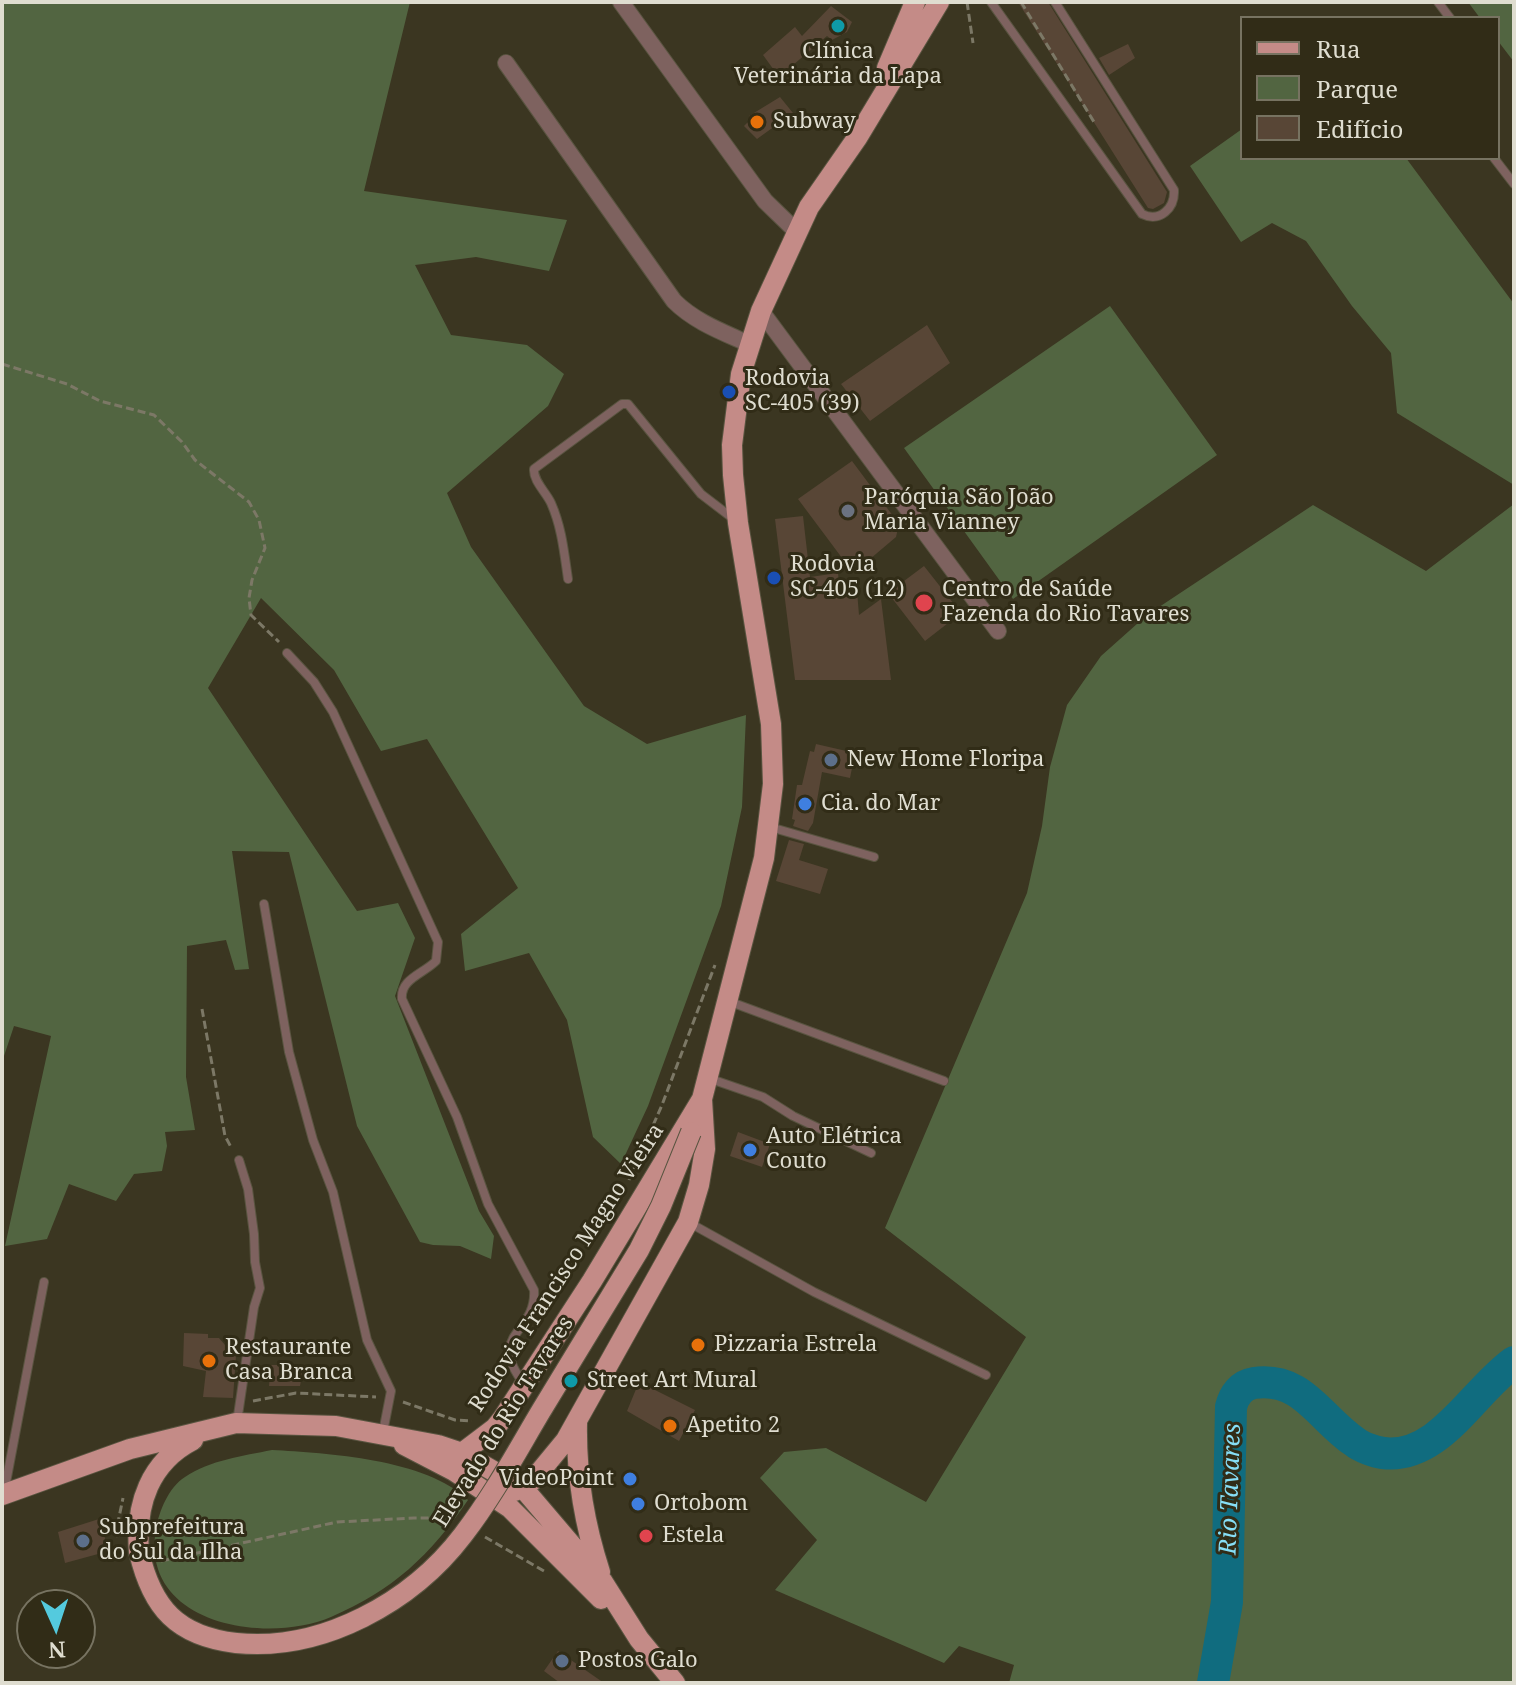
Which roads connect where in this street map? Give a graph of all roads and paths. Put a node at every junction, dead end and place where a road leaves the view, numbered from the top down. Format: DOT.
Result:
graph roads {
  1 [pos="621,2"];
  2 [pos="939,2"];
  3 [pos="967,2"];
  4 [pos="991,2"];
  5 [pos="1021,2"];
  6 [pos="1055,2"];
  7 [pos="907,6"];
  8 [pos="973,43"];
  9 [pos="506,63"];
  10 [pos="1094,121"];
  11 [pos="857,138"];
  12 [pos="1496,160"];
  13 [pos="1514,184"];
  14 [pos="797,232"];
  15 [pos="761,311"];
  16 [pos="749,344"];
  17 [pos="2,364"];
  18 [pos="738,523"];
  19 [pos="568,579"];
  20 [pos="998,631"];
  21 [pos="287,653"];
  22 [pos="769,827"];
  23 [pos="874,857"];
  24 [pos="264,904"];
  25 [pos="716,964"];
  26 [pos="728,1001"];
  27 [pos="202,1009"];
  28 [pos="707,1077"];
  29 [pos="944,1081"];
  30 [pos="702,1099"];
  31 [pos="871,1153"];
  32 [pos="239,1160"];
  33 [pos="626,1187"];
  34 [pos="688,1222"];
  35 [pos="44,1282"];
  36 [pos="986,1375"];
  37 [pos="524,1385"];
  38 [pos="577,1423"];
  39 [pos="229,1424"];
  40 [pos="382,1434"];
  41 [pos="462,1453"];
  42 [pos="523,1488"];
  43 [pos="126,1492"];
  44 [pos="3,1495"];
  45 [pos="494,1498"];
  46 [pos="457,1525"];
  47 [pos="478,1533"];
  48 [pos="136,1554"];
  49 [pos="554,1565"];
  50 [pos="603,1582"];
  51 [pos="639,1639"];
  52 [pos="675,1683"];
  1 -- 14 [label="street"];
  2 -- 11 [label="main road, Rodovia Francisco Magno Vieira"];
  3 -- 8 [label="path"];
  4 -- 6 [label="lane"];
  5 -- 10 [label="path"];
  7 -- 11 [label="main road, Rodovia Francisco Magno Vieira"];
  9 -- 16 [label="street"];
  11 -- 14 [label="main road, Rodovia Francisco Magno Vieira"];
  12 -- 13 [label="lane"];
  14 -- 15 [label="main road, Rodovia Francisco Magno Vieira"];
  15 -- 16 [label="main road, Rodovia Francisco Magno Vieira"];
  15 -- 20 [label="street"];
  16 -- 18 [label="main road, Rodovia Francisco Magno Vieira"];
  17 -- 21 [label="path"];
  18 -- 19 [label="lane"];
  18 -- 22 [label="main road, Rodovia Francisco Magno Vieira"];
  21 -- 37 [label="lane"];
  22 -- 23 [label="lane"];
  22 -- 26 [label="main road, Rodovia Francisco Magno Vieira"];
  24 -- 40 [label="lane"];
  25 -- 33 [label="path"];
  26 -- 28 [label="main road, Rodovia Francisco Magno Vieira"];
  26 -- 29 [label="lane"];
  27 -- 32 [label="path"];
  28 -- 30 [label="main road, Rodovia Francisco Magno Vieira"];
  28 -- 31 [label="lane"];
  30 -- 34 [label="main road, Rodovia Francisco Magno Vieira"];
  30 -- 37 [label="main road, Rodovia Francisco Magno Vieira"];
  30 -- 48 [label="main road, Elevado do Rio Tavares, bridge"];
  32 -- 39 [label="lane"];
  34 -- 36 [label="lane"];
  34 -- 38 [label="main road, Rodovia Francisco Magno Vieira"];
  35 -- 44 [label="lane"];
  37 -- 41 [label="main road, Rodovia Francisco Magno Vieira"];
  38 -- 42 [label="main road, Rodovia Francisco Magno Vieira"];
  38 -- 50 [label="main road"];
  39 -- 40 [label="main road"];
  39 -- 44 [label="main road"];
  39 -- 48 [label="main road, Elevado do Rio Tavares"];
  40 -- 41 [label="main road"];
  40 -- 45 [label="main road"];
  41 -- 42 [label="main road"];
  42 -- 45 [label="main road"];
  42 -- 50 [label="main road"];
  43 -- 48 [label="path"];
  45 -- 49 [label="main road"];
  46 -- 48 [label="path"];
  47 -- 49 [label="path"];
  49 -- 51 [label="main road"];
  50 -- 51 [label="main road"];
  51 -- 52 [label="main road"];
}
